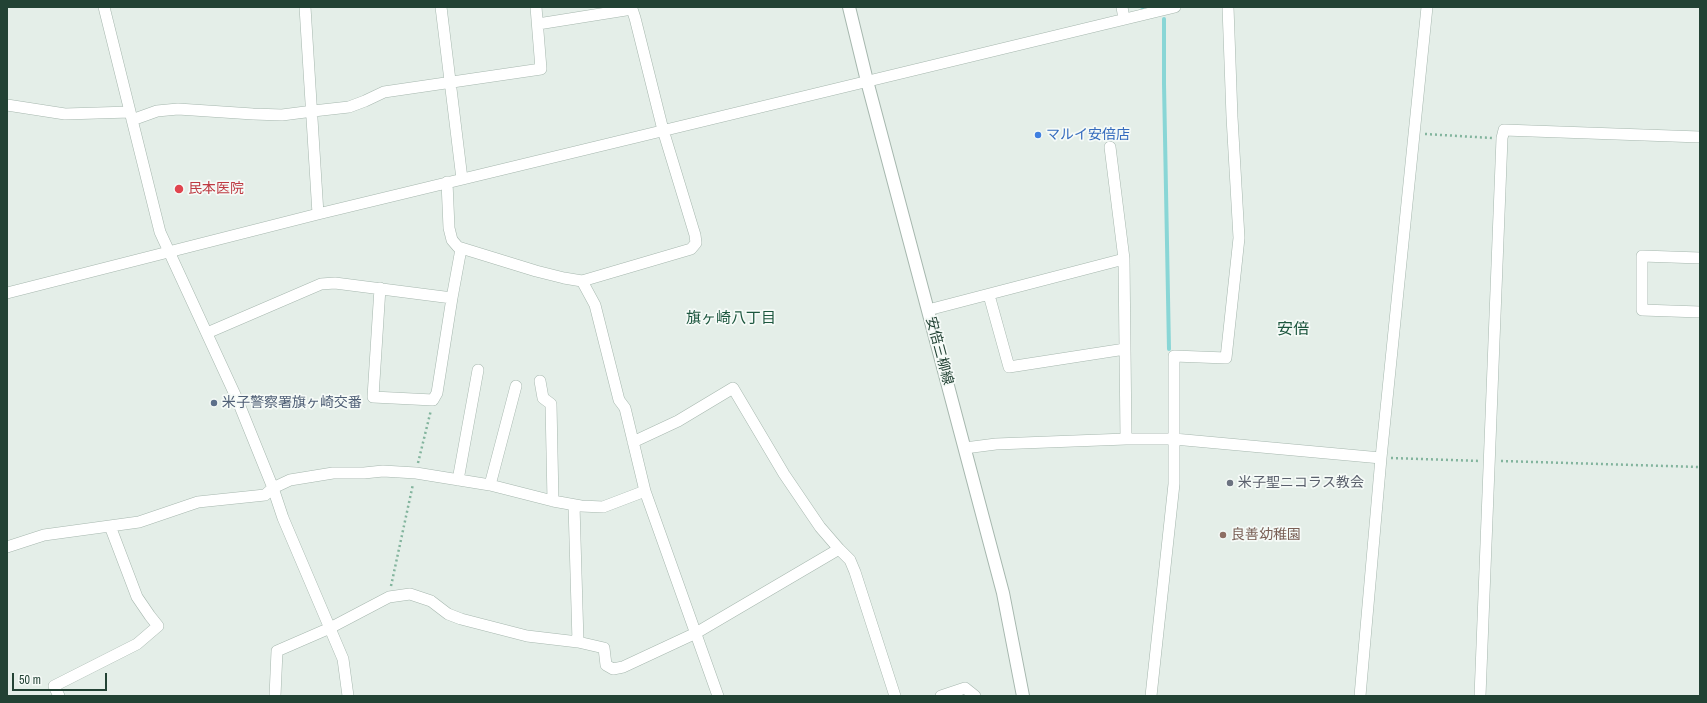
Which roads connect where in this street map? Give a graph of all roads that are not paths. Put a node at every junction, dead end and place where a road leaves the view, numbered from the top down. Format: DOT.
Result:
graph roads {
  1 [pos="104,7"];
  2 [pos="306,7"];
  3 [pos="441,7"];
  4 [pos="536,7"];
  5 [pos="849,7"];
  6 [pos="1122,7"];
  7 [pos="1175,7"];
  8 [pos="1228,7"];
  9 [pos="1427,7"];
  10 [pos="632,8"];
  11 [pos="1124,19"];
  12 [pos="538,24"];
  13 [pos="867,81"];
  14 [pos="450,82"];
  15 [pos="7,105"];
  16 [pos="313,112"];
  17 [pos="131,116"];
  18 [pos="664,130"];
  19 [pos="1700,137"];
  20 [pos="1110,148"];
  21 [pos="462,179"];
  22 [pos="447,182"];
  23 [pos="318,214"];
  24 [pos="461,249"];
  25 [pos="170,252"];
  26 [pos="1700,258"];
  27 [pos="1124,259"];
  28 [pos="582,281"];
  29 [pos="380,288"];
  30 [pos="7,293"];
  31 [pos="989,295"];
  32 [pos="452,298"];
  33 [pos="928,310"];
  34 [pos="1700,312"];
  35 [pos="207,333"];
  36 [pos="1125,349"];
  37 [pos="478,370"];
  38 [pos="540,381"];
  39 [pos="516,386"];
  40 [pos="1126,439"];
  41 [pos="1174,439"];
  42 [pos="633,442"];
  43 [pos="965,448"];
  44 [pos="1381,458"];
  45 [pos="458,480"];
  46 [pos="490,485"];
  47 [pos="273,488"];
  48 [pos="645,491"];
  49 [pos="552,501"];
  50 [pos="574,505"];
  51 [pos="110,526"];
  52 [pos="7,547"];
  53 [pos="839,549"];
  54 [pos="330,628"];
  55 [pos="696,633"];
  56 [pos="578,642"];
  57 [pos="59,696"];
  58 [pos="275,696"];
  59 [pos="348,696"];
  60 [pos="718,696"];
  61 [pos="895,696"];
  62 [pos="941,696"];
  63 [pos="975,696"];
  64 [pos="1023,696"];
  65 [pos="1151,696"];
  66 [pos="1360,696"];
  67 [pos="1480,696"];
  1 -- 17 [label="street"];
  2 -- 16 [label="street"];
  3 -- 14 [label="street"];
  4 -- 12 [label="street"];
  5 -- 13 [label="street, 安倍三柳線"];
  6 -- 11 [label="street"];
  7 -- 11 [label="street"];
  8 -- 41 [label="street"];
  9 -- 44 [label="street"];
  10 -- 12 [label="street"];
  10 -- 18 [label="street"];
  11 -- 13 [label="street"];
  12 -- 14 [label="street"];
  13 -- 18 [label="street"];
  13 -- 33 [label="street, 安倍三柳線"];
  14 -- 16 [label="street"];
  14 -- 21 [label="street"];
  15 -- 17 [label="street"];
  16 -- 17 [label="street"];
  16 -- 23 [label="street"];
  17 -- 25 [label="street"];
  18 -- 21 [label="street"];
  18 -- 28 [label="street"];
  19 -- 67 [label="street"];
  20 -- 27 [label="street"];
  21 -- 22 [label="street"];
  22 -- 23 [label="street"];
  22 -- 24 [label="street"];
  23 -- 25 [label="street"];
  24 -- 28 [label="street"];
  24 -- 32 [label="street"];
  25 -- 30 [label="street"];
  25 -- 35 [label="street"];
  26 -- 34 [label="street"];
  27 -- 31 [label="street"];
  27 -- 36 [label="street"];
  28 -- 42 [label="street"];
  29 -- 32 [label="street"];
  29 -- 32 [label="street"];
  29 -- 35 [label="street"];
  31 -- 33 [label="street"];
  31 -- 36 [label="street"];
  33 -- 43 [label="street, 安倍三柳線"];
  35 -- 47 [label="street"];
  36 -- 40 [label="street"];
  37 -- 45 [label="street"];
  38 -- 49 [label="street"];
  39 -- 46 [label="street"];
  40 -- 41 [label="street"];
  40 -- 43 [label="street"];
  41 -- 44 [label="street"];
  41 -- 65 [label="street"];
  42 -- 48 [label="street"];
  42 -- 53 [label="street"];
  43 -- 64 [label="street, 安倍三柳線"];
  44 -- 66 [label="street"];
  45 -- 46 [label="street"];
  45 -- 47 [label="street"];
  46 -- 49 [label="street"];
  47 -- 51 [label="street"];
  47 -- 54 [label="street"];
  48 -- 50 [label="street"];
  48 -- 55 [label="street"];
  49 -- 50 [label="street"];
  50 -- 56 [label="street"];
  51 -- 52 [label="street"];
  51 -- 57 [label="street"];
  53 -- 55 [label="street"];
  53 -- 61 [label="street"];
  54 -- 56 [label="street"];
  54 -- 58 [label="street"];
  54 -- 59 [label="street"];
  55 -- 56 [label="street"];
  55 -- 60 [label="street"];
  62 -- 63 [label="street"];
}
